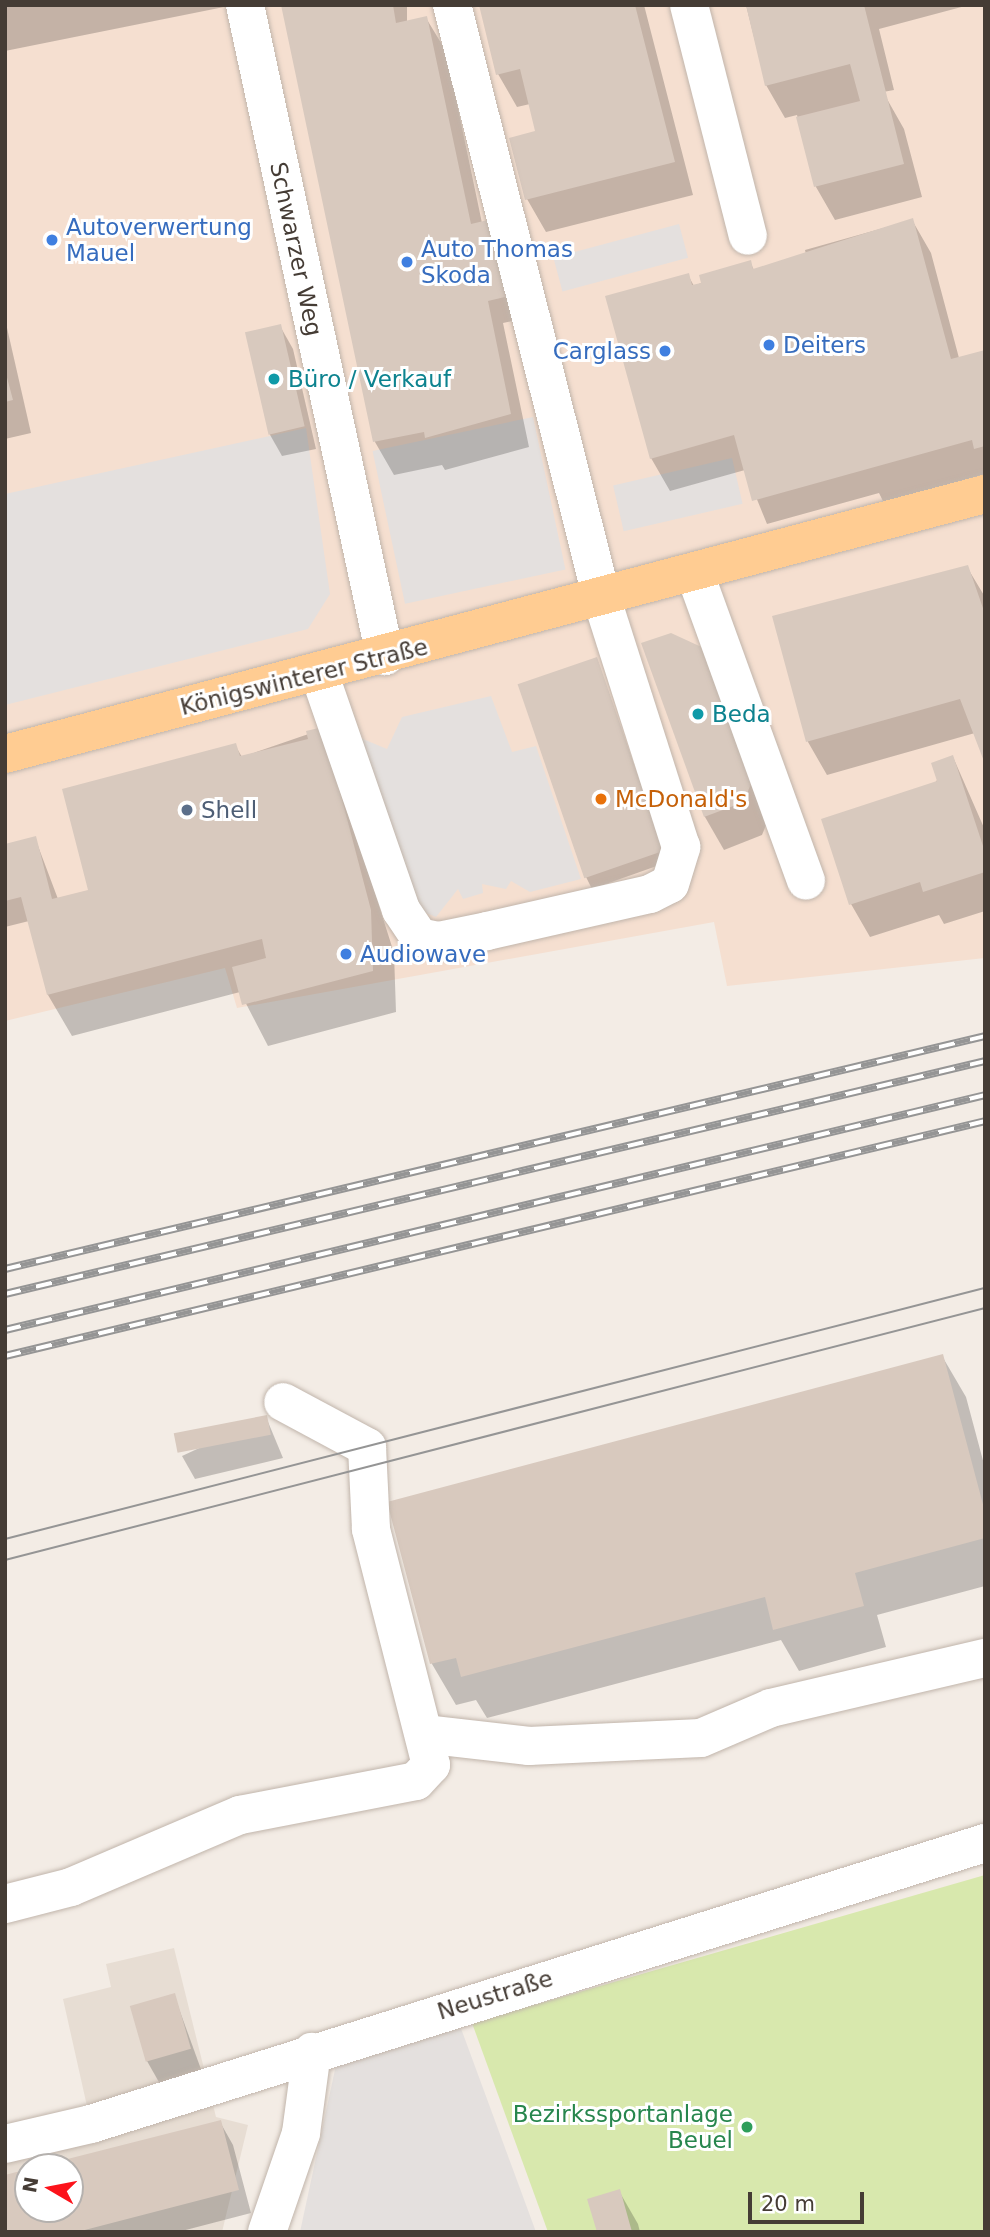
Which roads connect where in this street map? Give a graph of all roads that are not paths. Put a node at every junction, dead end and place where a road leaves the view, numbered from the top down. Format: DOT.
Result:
graph roads {
  1 [pos="244,5"];
  2 [pos="452,5"];
  3 [pos="689,5"];
  4 [pos="748,236"];
  5 [pos="985,494"];
  6 [pos="695,574"];
  7 [pos="602,599"];
  8 [pos="385,656"];
  9 [pos="319,673"];
  10 [pos="5,754"];
  11 [pos="806,880"];
  12 [pos="283,1402"];
  13 [pos="985,1658"];
  14 [pos="424,1734"];
  15 [pos="985,1843"];
  16 [pos="5,1904"];
  17 [pos="312,2052"];
  18 [pos="5,2144"];
  19 [pos="267,2232"];
  1 -- 8 [label="street, Schwarzer Weg"];
  2 -- 7 [label="street"];
  3 -- 4 [label="street"];
  5 -- 6 [label="main road, Königswinterer Straße"];
  6 -- 7 [label="main road, Königswinterer Straße"];
  6 -- 11 [label="street"];
  7 -- 8 [label="main road, Königswinterer Straße"];
  7 -- 9 [label="street"];
  8 -- 9 [label="main road, Königswinterer Straße"];
  9 -- 10 [label="main road, Königswinterer Straße"];
  12 -- 14 [label="street"];
  13 -- 14 [label="street"];
  14 -- 16 [label="street"];
  15 -- 17 [label="street, Neustraße"];
  17 -- 18 [label="street, Neustraße"];
  17 -- 19 [label="street"];
}
